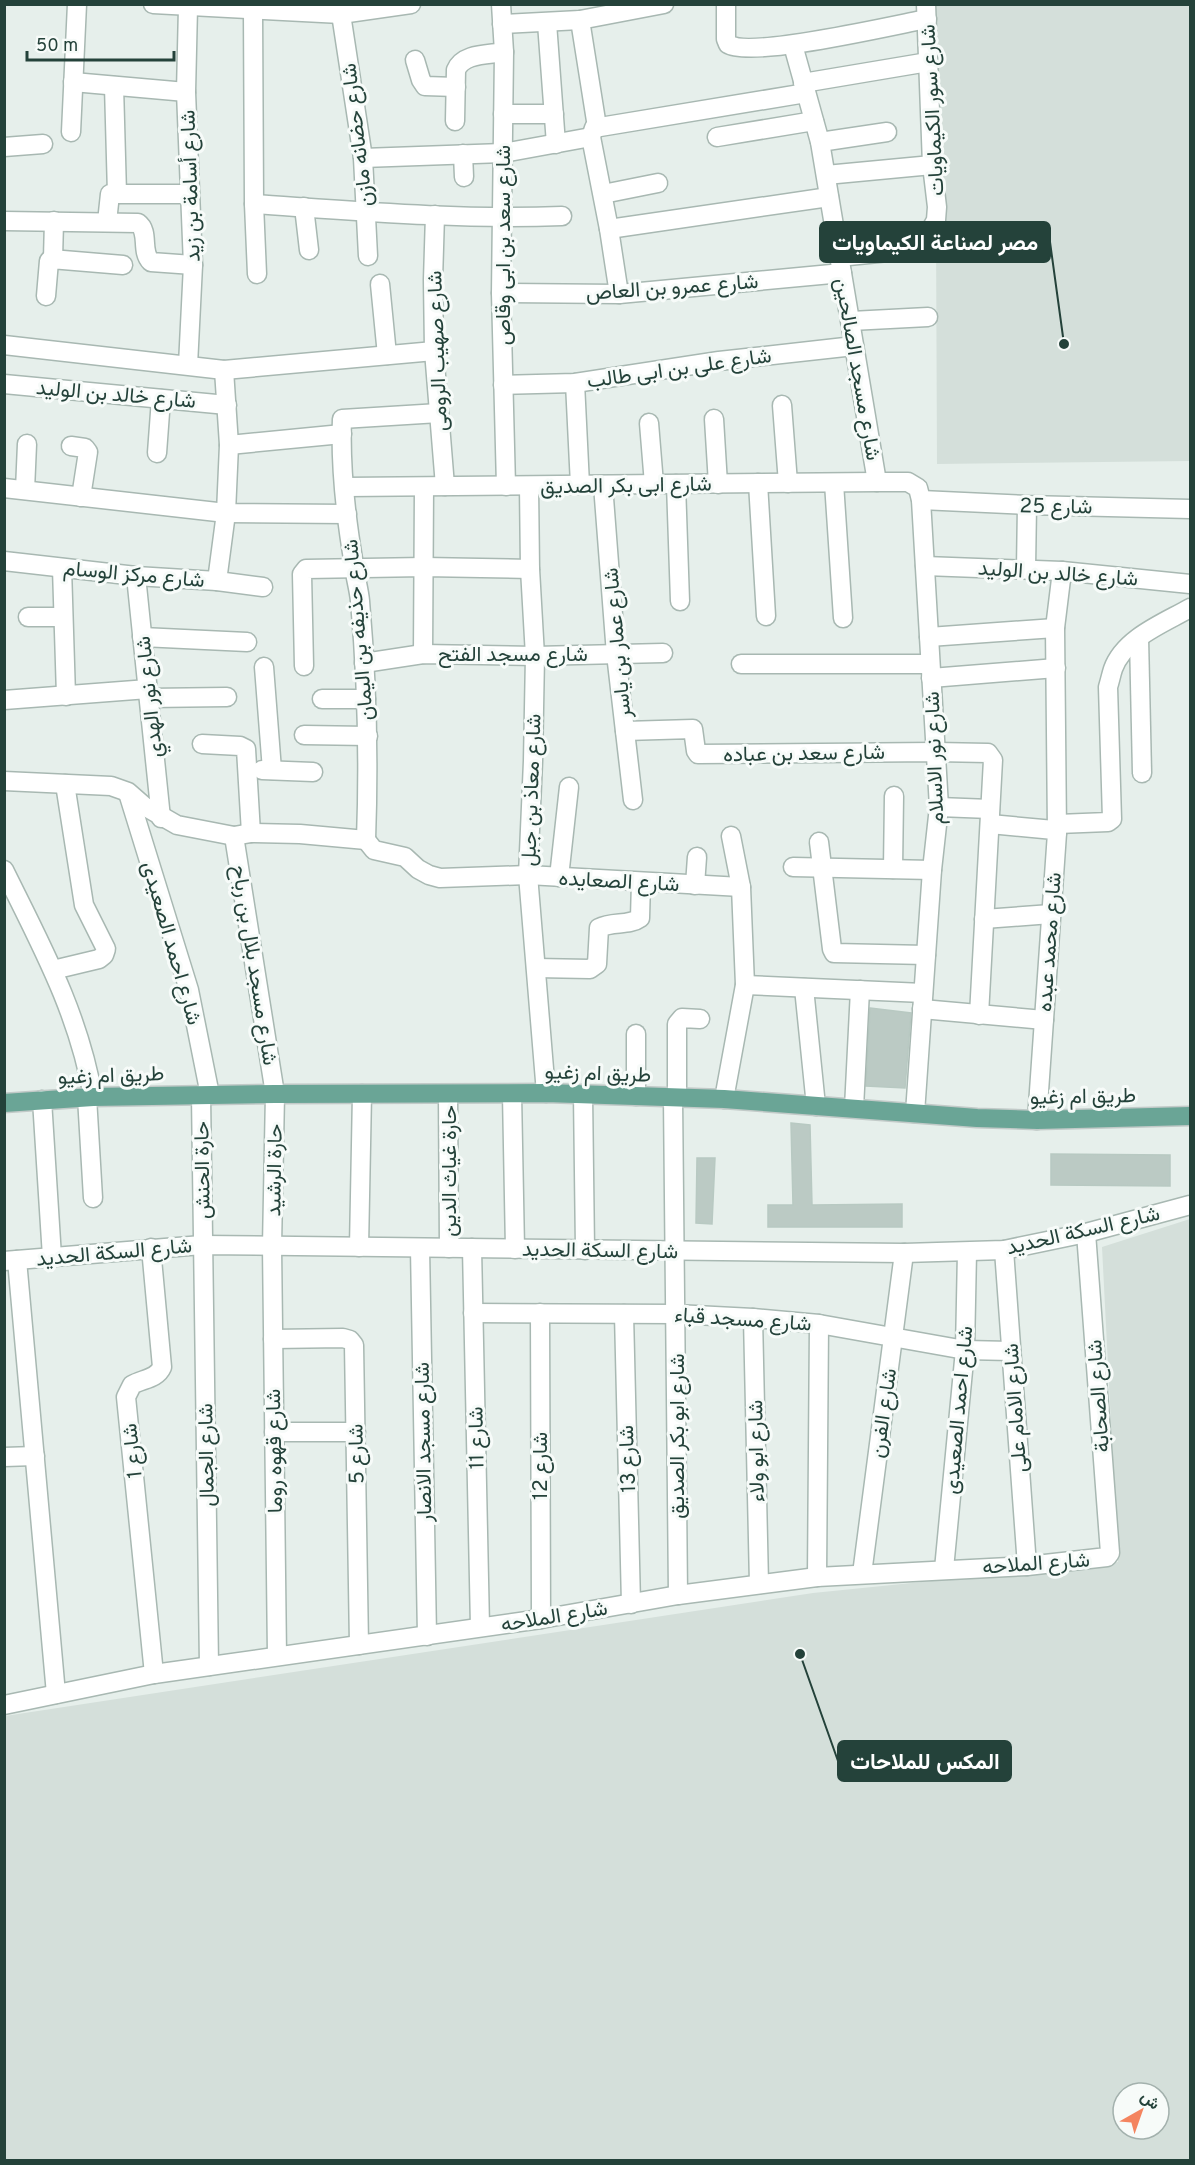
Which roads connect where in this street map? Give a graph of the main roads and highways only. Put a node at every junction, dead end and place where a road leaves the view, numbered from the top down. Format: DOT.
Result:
graph roads {
  1 [pos="4,1103"];
  2 [pos="1191,1116"];
  1 -- 2 [label="main road, طريق ام زغيو"];
}
